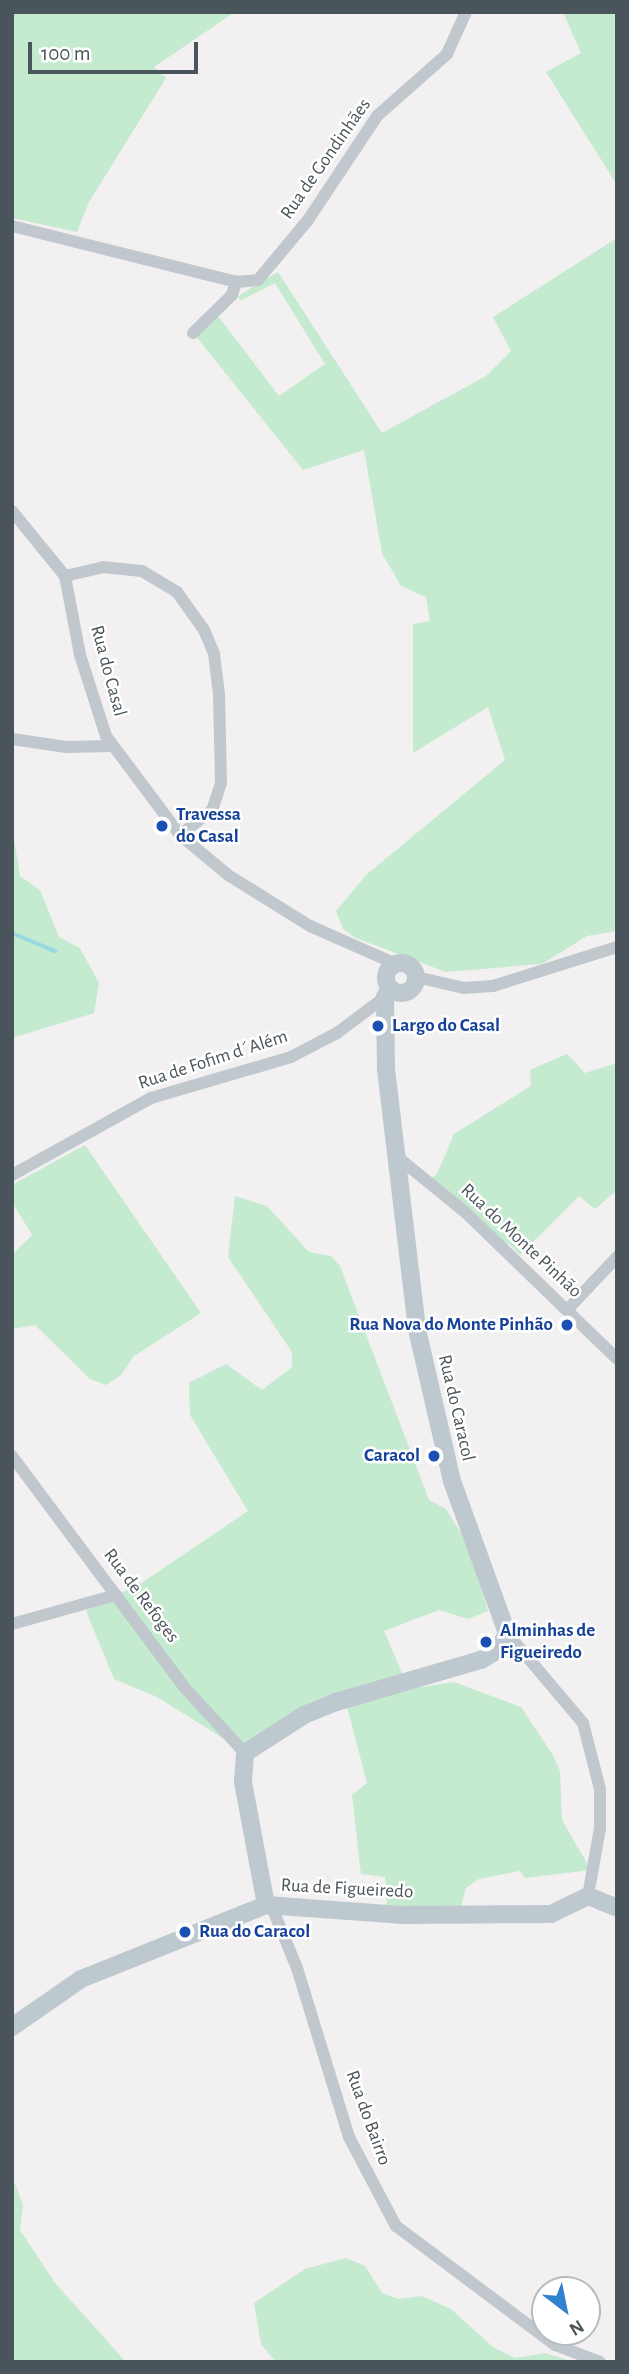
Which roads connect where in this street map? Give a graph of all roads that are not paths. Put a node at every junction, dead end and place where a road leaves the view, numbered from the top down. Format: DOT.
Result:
graph roads {
  1 [pos="466,12"];
  2 [pos="12,226"];
  3 [pos="236,282"];
  4 [pos="193,332"];
  5 [pos="12,511"];
  6 [pos="65,576"];
  7 [pos="12,739"];
  8 [pos="112,746"];
  9 [pos="180,835"];
  10 [pos="617,947"];
  11 [pos="396,964"];
  12 [pos="416,977"];
  13 [pos="387,993"];
  14 [pos="395,1155"];
  15 [pos="12,1175"];
  16 [pos="617,1257"];
  17 [pos="567,1310"];
  18 [pos="617,1359"];
  19 [pos="12,1456"];
  20 [pos="116,1595"];
  21 [pos="12,1624"];
  22 [pos="507,1633"];
  23 [pos="246,1753"];
  24 [pos="588,1896"];
  25 [pos="269,1905"];
  26 [pos="617,1908"];
  27 [pos="12,2027"];
  28 [pos="600,2362"];
  1 -- 3 [label="street, Rua de Gondinhães"];
  2 -- 3 [label="street"];
  3 -- 4 [label="street"];
  5 -- 6 [label="street, Rua do Casal"];
  6 -- 8 [label="street, Rua do Casal"];
  6 -- 9 [label="street"];
  7 -- 8 [label="street"];
  8 -- 9 [label="street, Rua do Casal"];
  9 -- 11 [label="street, Rua do Casal"];
  10 -- 12 [label="street"];
  11 -- 12 [label="street"];
  11 -- 13 [label="street"];
  12 -- 13 [label="street"];
  13 -- 14 [label="street, Rua do Caracol"];
  13 -- 15 [label="street, Rua de Fofim d´Além"];
  14 -- 17 [label="street, Rua do Monte Pinhão"];
  14 -- 22 [label="street, Rua do Caracol"];
  16 -- 17 [label="street"];
  17 -- 18 [label="street, Rua do Monte Pinhão"];
  19 -- 20 [label="street, Rua de Refoges"];
  20 -- 21 [label="street"];
  20 -- 23 [label="street, Rua de Refoges"];
  22 -- 23 [label="street"];
  22 -- 24 [label="street"];
  23 -- 25 [label="street"];
  24 -- 25 [label="street, Rua de Figueiredo"];
  24 -- 26 [label="street"];
  25 -- 27 [label="street, Rua de Figueiredo"];
  25 -- 28 [label="street, Rua do Bairro"];
}
